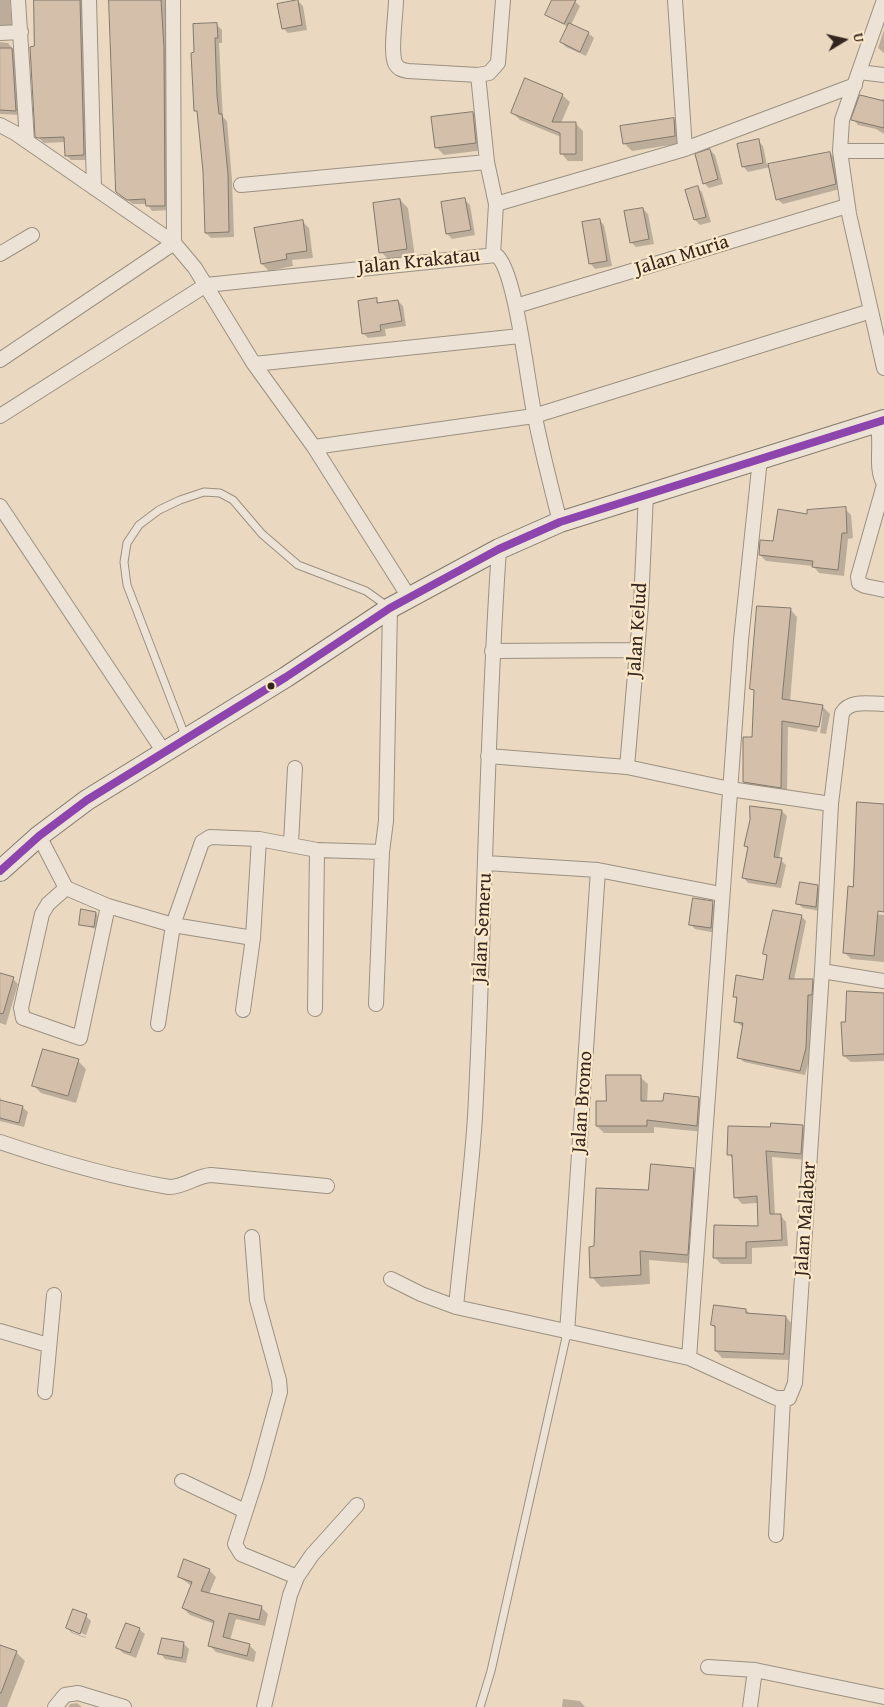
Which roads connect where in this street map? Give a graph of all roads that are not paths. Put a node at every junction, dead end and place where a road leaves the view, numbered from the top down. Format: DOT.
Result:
graph roads {
  1 [pos="18,0"];
  2 [pos="89,0"];
  3 [pos="173,0"];
  4 [pos="396,0"];
  5 [pos="503,0"];
  6 [pos="675,0"];
  7 [pos="884,0"];
  8 [pos="22,32"];
  9 [pos="0,33"];
  10 [pos="478,75"];
  11 [pos="884,75"];
  12 [pos="857,79"];
  13 [pos="0,125"];
  14 [pos="27,141"];
  15 [pos="686,149"];
  16 [pos="840,151"];
  17 [pos="884,151"];
  18 [pos="487,162"];
  19 [pos="241,185"];
  20 [pos="94,188"];
  21 [pos="496,204"];
  22 [pos="847,206"];
  23 [pos="32,235"];
  24 [pos="174,243"];
  25 [pos="0,254"];
  26 [pos="493,255"];
  27 [pos="206,284"];
  28 [pos="516,306"];
  29 [pos="871,311"];
  30 [pos="520,336"];
  31 [pos="0,360"];
  32 [pos="254,364"];
  33 [pos="884,368"];
  34 [pos="0,416"];
  35 [pos="534,416"];
  36 [pos="881,421"];
  37 [pos="314,447"];
  38 [pos="760,459"];
  39 [pos="884,485"];
  40 [pos="646,494"];
  41 [pos="0,506"];
  42 [pos="560,522"];
  43 [pos="499,548"];
  44 [pos="884,590"];
  45 [pos="409,597"];
  46 [pos="390,608"];
  47 [pos="637,650"];
  48 [pos="492,651"];
  49 [pos="884,704"];
  50 [pos="186,738"];
  51 [pos="164,752"];
  52 [pos="488,756"];
  53 [pos="627,767"];
  54 [pos="295,768"];
  55 [pos="730,789"];
  56 [pos="831,804"];
  57 [pos="39,836"];
  58 [pos="259,839"];
  59 [pos="290,844"];
  60 [pos="317,850"];
  61 [pos="382,852"];
  62 [pos="486,863"];
  63 [pos="598,870"];
  64 [pos="0,871"];
  65 [pos="66,888"];
  66 [pos="722,894"];
  67 [pos="108,906"];
  68 [pos="174,925"];
  69 [pos="254,938"];
  70 [pos="822,971"];
  71 [pos="884,981"];
  72 [pos="376,1004"];
  73 [pos="314,1009"];
  74 [pos="243,1010"];
  75 [pos="158,1024"];
  76 [pos="0,1142"];
  77 [pos="327,1186"];
  78 [pos="252,1237"];
  79 [pos="391,1278"];
  80 [pos="54,1295"];
  81 [pos="456,1306"];
  82 [pos="0,1331"];
  83 [pos="567,1333"];
  84 [pos="48,1345"];
  85 [pos="689,1358"];
  86 [pos="45,1392"];
  87 [pos="783,1399"];
  88 [pos="182,1481"];
  89 [pos="357,1505"];
  90 [pos="245,1511"];
  91 [pos="776,1535"];
  92 [pos="297,1577"];
  93 [pos="708,1667"];
  94 [pos="755,1670"];
  95 [pos="884,1697"];
  96 [pos="54,1707"];
  97 [pos="124,1707"];
  98 [pos="264,1707"];
  99 [pos="480,1707"];
  100 [pos="750,1707"];
  1 -- 8 [label="street"];
  2 -- 20 [label="street"];
  3 -- 24 [label="street"];
  4 -- 10 [label="street"];
  5 -- 10 [label="street"];
  6 -- 15 [label="street"];
  7 -- 12 [label="street"];
  8 -- 9 [label="street"];
  8 -- 14 [label="street"];
  10 -- 18 [label="street"];
  11 -- 12 [label="street"];
  12 -- 15 [label="street"];
  12 -- 16 [label="street"];
  13 -- 14 [label="street"];
  14 -- 20 [label="street"];
  15 -- 21 [label="street"];
  16 -- 17 [label="street"];
  16 -- 22 [label="street"];
  18 -- 19 [label="street"];
  18 -- 21 [label="street"];
  20 -- 24 [label="street"];
  21 -- 26 [label="street"];
  22 -- 28 [label="street, Jalan Muria"];
  22 -- 29 [label="street"];
  23 -- 25 [label="street"];
  24 -- 27 [label="street"];
  24 -- 31 [label="street"];
  26 -- 27 [label="street, Jalan Krakatau"];
  26 -- 28 [label="street, Jalan Krakatau"];
  27 -- 32 [label="street"];
  27 -- 34 [label="street"];
  28 -- 30 [label="street, Jalan Krakatau"];
  29 -- 33 [label="street"];
  29 -- 35 [label="street"];
  30 -- 32 [label="street"];
  30 -- 35 [label="street, Jalan Krakatau"];
  32 -- 37 [label="street"];
  35 -- 37 [label="street"];
  35 -- 42 [label="street, Jalan Krakatau"];
  36 -- 38 [label="main road"];
  36 -- 39 [label="street"];
  37 -- 45 [label="street"];
  38 -- 40 [label="main road"];
  38 -- 55 [label="street"];
  39 -- 44 [label="street"];
  40 -- 42 [label="main road"];
  40 -- 47 [label="street, Jalan Kelud"];
  41 -- 51 [label="street"];
  42 -- 43 [label="main road"];
  43 -- 45 [label="main road"];
  43 -- 48 [label="street, Jalan Semeru"];
  45 -- 46 [label="main road"];
  46 -- 50 [label="main road"];
  46 -- 50 [label="lane"];
  46 -- 61 [label="street"];
  47 -- 48 [label="street"];
  47 -- 53 [label="street, Jalan Kelud"];
  48 -- 52 [label="street, Jalan Semeru"];
  49 -- 56 [label="street, Jalan Malabar"];
  50 -- 51 [label="main road"];
  51 -- 57 [label="main road"];
  52 -- 53 [label="street"];
  52 -- 62 [label="street, Jalan Semeru"];
  53 -- 55 [label="street"];
  54 -- 59 [label="street"];
  55 -- 56 [label="street"];
  55 -- 66 [label="street"];
  56 -- 70 [label="street, Jalan Malabar"];
  57 -- 64 [label="main road"];
  57 -- 65 [label="street"];
  58 -- 59 [label="street"];
  58 -- 68 [label="street"];
  58 -- 69 [label="street"];
  59 -- 60 [label="street"];
  60 -- 61 [label="street"];
  60 -- 73 [label="street"];
  61 -- 72 [label="street"];
  62 -- 63 [label="street"];
  62 -- 81 [label="street, Jalan Semeru"];
  63 -- 66 [label="street"];
  63 -- 83 [label="street, Jalan Bromo"];
  65 -- 67 [label="street"];
  65 -- 67 [label="street"];
  66 -- 85 [label="street"];
  67 -- 68 [label="street"];
  68 -- 69 [label="street"];
  68 -- 75 [label="street"];
  69 -- 74 [label="street"];
  70 -- 71 [label="street"];
  70 -- 87 [label="street, Jalan Malabar"];
  76 -- 77 [label="street"];
  78 -- 90 [label="street"];
  79 -- 81 [label="street"];
  80 -- 84 [label="street"];
  81 -- 83 [label="street"];
  82 -- 84 [label="street"];
  83 -- 85 [label="street"];
  83 -- 99 [label="lane"];
  84 -- 86 [label="street"];
  85 -- 87 [label="street"];
  87 -- 91 [label="street"];
  88 -- 90 [label="street"];
  89 -- 92 [label="street"];
  90 -- 92 [label="street"];
  92 -- 98 [label="street"];
  93 -- 94 [label="street"];
  94 -- 95 [label="street"];
  94 -- 100 [label="street"];
  96 -- 97 [label="street"];
}
